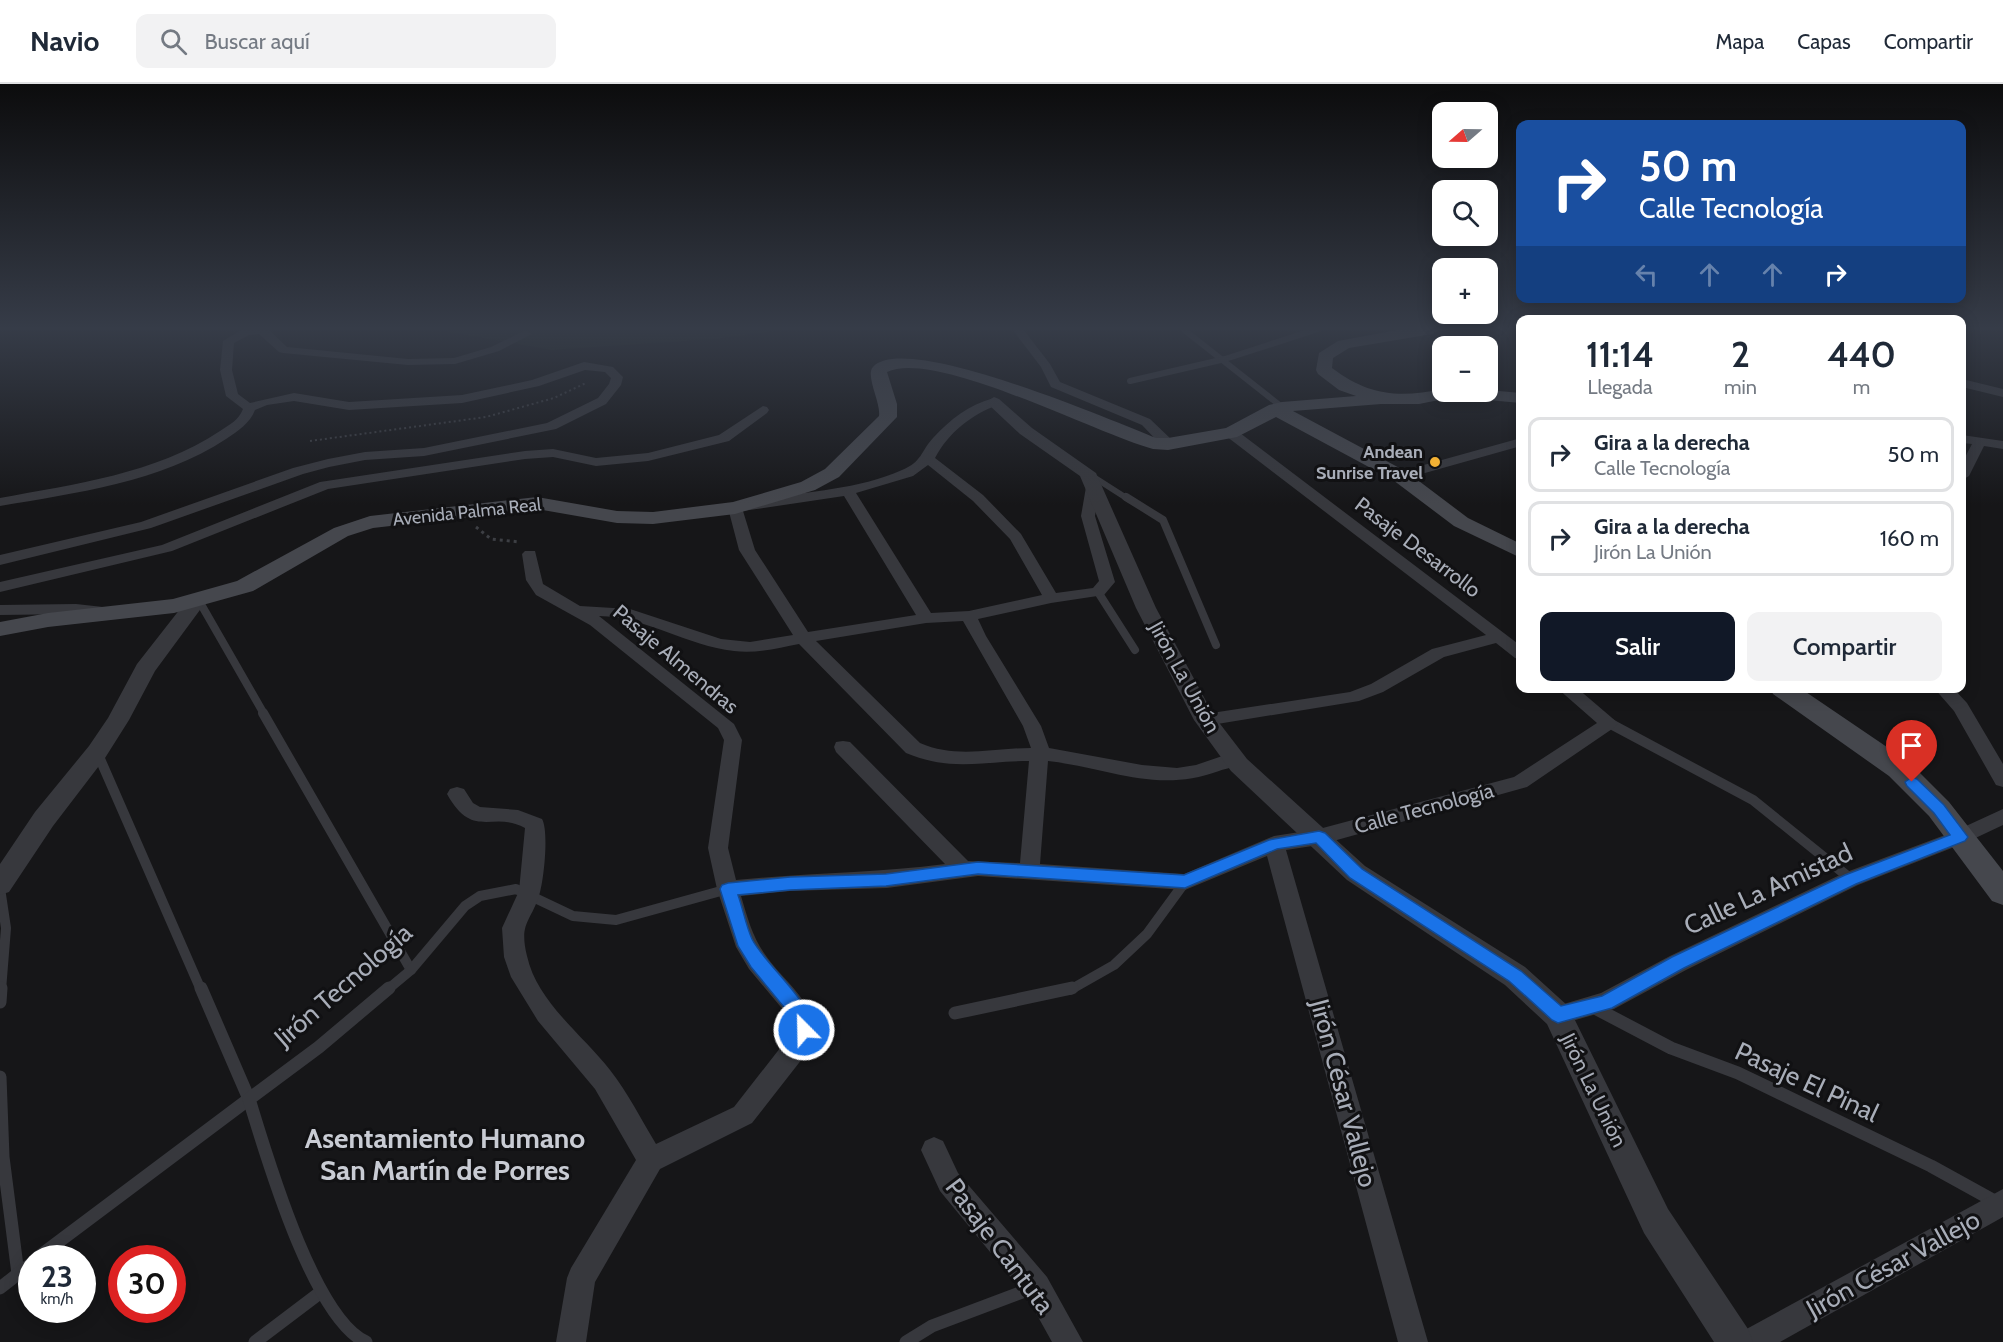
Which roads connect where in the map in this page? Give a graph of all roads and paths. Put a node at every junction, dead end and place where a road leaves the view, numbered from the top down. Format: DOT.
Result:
graph roads {
  1 [pos="230,388"];
  2 [pos="517,388"];
  3 [pos="613,388"];
  4 [pos="883,388"];
  5 [pos="1004,388"];
  6 [pos="1063,388"];
  7 [pos="1255,388"];
  8 [pos="1350,388"];
  9 [pos="1983,388"];
  10 [pos="2003,393"];
  11 [pos="1037,398"];
  12 [pos="1516,398"];
  13 [pos="1381,399"];
  14 [pos="993,402"];
  15 [pos="249,408"];
  16 [pos="1279,408"];
  17 [pos="763,410"];
  18 [pos="1231,433"];
  19 [pos="1966,440"];
  20 [pos="1980,442"];
  21 [pos="1516,443"];
  22 [pos="1168,444"];
  23 [pos="2003,445"];
  24 [pos="928,459"];
  25 [pos="1966,468"];
  26 [pos="1400,476"];
  27 [pos="1090,480"];
  28 [pos="848,491"];
  29 [pos="0,502"];
  30 [pos="735,508"];
  31 [pos="473,510"];
  32 [pos="1516,550"];
  33 [pos="530,554"];
  34 [pos="0,561"];
  35 [pos="0,587"];
  36 [pos="1098,592"];
  37 [pos="1051,598"];
  38 [pos="198,599"];
  39 [pos="0,610"];
  40 [pos="582,611"];
  41 [pos="116,613"];
  42 [pos="969,616"];
  43 [pos="926,618"];
  44 [pos="0,629"];
  45 [pos="1499,637"];
  46 [pos="803,638"];
  47 [pos="1216,645"];
  48 [pos="1516,650"];
  49 [pos="1135,651"];
  50 [pos="1571,693"];
  51 [pos="1789,693"];
  52 [pos="1947,693"];
  53 [pos="1205,720"];
  54 [pos="1609,723"];
  55 [pos="843,747"];
  56 [pos="97,752"];
  57 [pos="1040,754"];
  58 [pos="1234,759"];
  59 [pos="2003,780"];
  60 [pos="457,794"];
  61 [pos="2003,816"];
  62 [pos="1319,837"];
  63 [pos="1960,837"];
  64 [pos="1274,844"];
  65 [pos="964,870"];
  66 [pos="1029,873"];
  67 [pos="1851,879"];
  68 [pos="1185,882"];
  69 [pos="0,887"];
  70 [pos="728,889"];
  71 [pos="2003,893"];
  72 [pos="529,895"];
  73 [pos="411,970"];
  74 [pos="0,1002"];
  75 [pos="1591,1006"];
  76 [pos="955,1013"];
  77 [pos="1558,1015"];
  78 [pos="0,1077"];
  79 [pos="249,1099"];
  80 [pos="934,1150"];
  81 [pos="651,1160"];
  82 [pos="2002,1203"];
  83 [pos="54,1245"];
  84 [pos="18,1274"];
  85 [pos="1037,1287"];
  86 [pos="0,1288"];
  87 [pos="321,1292"];
  88 [pos="255,1342"];
  89 [pos="366,1342"];
  90 [pos="571,1342"];
  91 [pos="906,1342"];
  92 [pos="1068,1342"];
  93 [pos="1413,1342"];
  94 [pos="1735,1342"];
  95 [pos="1751,1342"];
  1 -- 15 [label="street"];
  2 -- 15 [label="street"];
  3 -- 34 [label="street"];
  4 -- 30 [label="main road, Avenida Palma Real"];
  5 -- 11 [label="main road, Avenida Palma Real"];
  6 -- 22 [label="street"];
  7 -- 16 [label="lane"];
  8 -- 13 [label="main road"];
  9 -- 10 [label="street"];
  11 -- 14 [label="street"];
  11 -- 22 [label="main road, Avenida Palma Real"];
  12 -- 13 [label="main road, Avenida Palma Real"];
  13 -- 16 [label="main road, Avenida Palma Real"];
  14 -- 24 [label="street"];
  14 -- 27 [label="street"];
  15 -- 29 [label="street"];
  16 -- 18 [label="main road, Avenida Palma Real"];
  16 -- 26 [label="main road"];
  17 -- 35 [label="street"];
  18 -- 22 [label="main road, Avenida Palma Real"];
  18 -- 45 [label="street, Pasaje Desarrollo"];
  19 -- 20 [label="street"];
  20 -- 23 [label="street"];
  20 -- 25 [label="street"];
  21 -- 26 [label="street"];
  24 -- 28 [label="street"];
  24 -- 37 [label="street"];
  26 -- 32 [label="main road"];
  27 -- 36 [label="street"];
  27 -- 47 [label="lane"];
  27 -- 53 [label="street, Jirón La Unión"];
  28 -- 30 [label="street"];
  28 -- 43 [label="street"];
  30 -- 31 [label="main road, Avenida Palma Real"];
  30 -- 46 [label="street"];
  31 -- 33 [label="path"];
  31 -- 38 [label="main road, Avenida Palma Real"];
  33 -- 40 [label="street"];
  36 -- 37 [label="street"];
  36 -- 49 [label="lane"];
  37 -- 42 [label="street"];
  38 -- 41 [label="main road, Avenida Palma Real"];
  38 -- 56 [label="street"];
  38 -- 73 [label="lane"];
  39 -- 41 [label="street"];
  40 -- 46 [label="street"];
  40 -- 70 [label="street, Pasaje Almendras"];
  41 -- 44 [label="main road, Avenida Palma Real"];
  42 -- 43 [label="street"];
  42 -- 57 [label="street"];
  43 -- 46 [label="street"];
  45 -- 48 [label="street, Pasaje Desarrollo"];
  45 -- 53 [label="street"];
  46 -- 57 [label="street"];
  50 -- 54 [label="street"];
  51 -- 63 [label="main road"];
  52 -- 59 [label="street"];
  53 -- 58 [label="street, Jirón La Unión"];
  54 -- 62 [label="street, Calle Tecnología"];
  54 -- 67 [label="lane"];
  55 -- 65 [label="street"];
  56 -- 69 [label="street"];
  56 -- 79 [label="lane"];
  57 -- 58 [label="street"];
  57 -- 66 [label="street"];
  58 -- 62 [label="street, Jirón La Unión"];
  60 -- 72 [label="street"];
  61 -- 63 [label="street, Calle La Amistad"];
  62 -- 64 [label="street, Calle Tecnología"];
  62 -- 77 [label="street, Jirón La Unión"];
  63 -- 67 [label="street, Calle La Amistad"];
  63 -- 71 [label="main road"];
  64 -- 68 [label="street, Calle Tecnología"];
  64 -- 93 [label="street, Jirón César Vallejo"];
  65 -- 66 [label="street, Calle Tecnología"];
  65 -- 70 [label="street, Calle Tecnología"];
  66 -- 68 [label="street, Calle Tecnología"];
  67 -- 75 [label="street, Calle La Amistad"];
  68 -- 76 [label="lane"];
  69 -- 74 [label="lane"];
  70 -- 72 [label="lane, Jirón Tecnología"];
  70 -- 81 [label="street"];
  72 -- 73 [label="lane, Jirón Tecnología"];
  72 -- 81 [label="street"];
  73 -- 79 [label="lane, Jirón Tecnología"];
  75 -- 77 [label="street, Calle La Amistad"];
  75 -- 82 [label="lane, Pasaje El Pinal"];
  77 -- 94 [label="street, Jirón La Unión"];
  78 -- 84 [label="lane"];
  79 -- 83 [label="lane, Jirón Tecnología"];
  79 -- 87 [label="lane"];
  80 -- 85 [label="street, Pasaje Cantuta"];
  81 -- 90 [label="street"];
  82 -- 95 [label="street, Jirón César Vallejo"];
  84 -- 86 [label="lane"];
  85 -- 91 [label="lane"];
  85 -- 92 [label="street, Pasaje Cantuta"];
  87 -- 88 [label="lane"];
  87 -- 89 [label="lane"];
}
